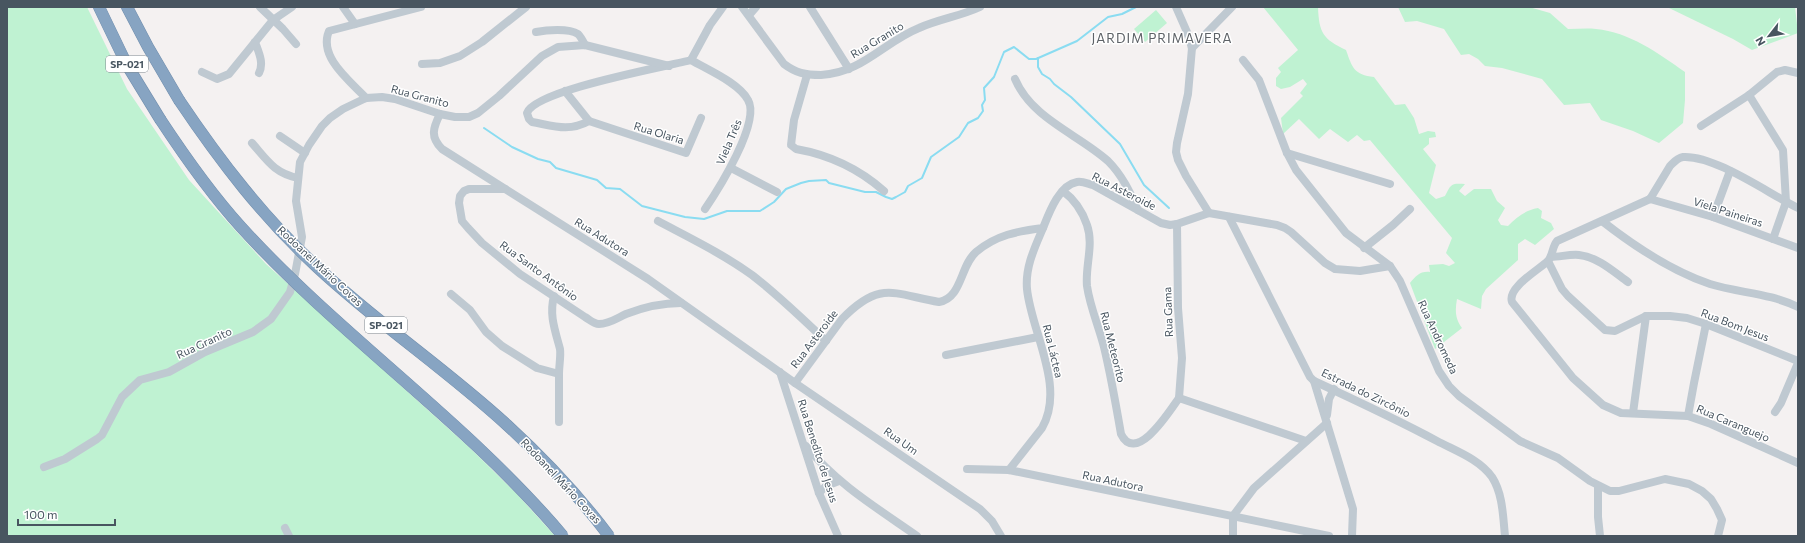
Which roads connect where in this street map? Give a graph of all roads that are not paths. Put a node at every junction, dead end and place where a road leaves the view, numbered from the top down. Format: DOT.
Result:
graph roads {
  1 [pos="99,7"];
  2 [pos="127,7"];
  3 [pos="260,7"];
  4 [pos="292,7"];
  5 [pos="343,7"];
  6 [pos="420,7"];
  7 [pos="526,7"];
  8 [pos="723,7"];
  9 [pos="742,7"];
  10 [pos="756,7"];
  11 [pos="810,7"];
  12 [pos="980,7"];
  13 [pos="1176,7"];
  14 [pos="1232,7"];
  15 [pos="749,15"];
  16 [pos="273,20"];
  17 [pos="355,24"];
  18 [pos="536,32"];
  19 [pos="255,42"];
  20 [pos="296,44"];
  21 [pos="585,45"];
  22 [pos="1192,48"];
  23 [pos="691,60"];
  24 [pos="1243,60"];
  25 [pos="422,64"];
  26 [pos="669,66"];
  27 [pos="849,69"];
  28 [pos="202,72"];
  29 [pos="1798,73"];
  30 [pos="259,74"];
  31 [pos="807,75"];
  32 [pos="1015,79"];
  33 [pos="565,91"];
  34 [pos="1749,95"];
  35 [pos="366,98"];
  36 [pos="440,114"];
  37 [pos="701,118"];
  38 [pos="589,121"];
  39 [pos="1701,126"];
  40 [pos="280,136"];
  41 [pos="252,143"];
  42 [pos="304,153"];
  43 [pos="1287,153"];
  44 [pos="731,168"];
  45 [pos="1730,171"];
  46 [pos="298,178"];
  47 [pos="1390,184"];
  48 [pos="505,189"];
  49 [pos="884,191"];
  50 [pos="777,192"];
  51 [pos="1062,192"];
  52 [pos="1650,199"];
  53 [pos="1786,202"];
  54 [pos="1798,208"];
  55 [pos="1410,209"];
  56 [pos="705,210"];
  57 [pos="1138,210"];
  58 [pos="1209,213"];
  59 [pos="1229,217"];
  60 [pos="1713,217"];
  61 [pos="658,221"];
  62 [pos="1602,221"];
  63 [pos="1177,224"];
  64 [pos="1043,228"];
  65 [pos="1773,238"];
  66 [pos="1364,248"];
  67 [pos="1798,248"];
  68 [pos="1550,259"];
  69 [pos="1390,266"];
  70 [pos="1628,282"];
  71 [pos="451,294"];
  72 [pos="554,296"];
  73 [pos="681,303"];
  74 [pos="1798,308"];
  75 [pos="1646,316"];
  76 [pos="1706,324"];
  77 [pos="1038,337"];
  78 [pos="826,341"];
  79 [pos="946,354"];
  80 [pos="1798,362"];
  81 [pos="780,372"];
  82 [pos="559,374"];
  83 [pos="1314,380"];
  84 [pos="795,383"];
  85 [pos="1334,389"];
  86 [pos="1179,398"];
  87 [pos="1775,412"];
  88 [pos="1633,413"];
  89 [pos="1688,416"];
  90 [pos="1327,421"];
  91 [pos="559,422"];
  92 [pos="1306,441"];
  93 [pos="804,443"];
  94 [pos="1798,464"];
  95 [pos="44,467"];
  96 [pos="967,469"];
  97 [pos="1009,470"];
  98 [pos="839,481"];
  99 [pos="1598,486"];
  100 [pos="819,492"];
  101 [pos="1233,516"];
  102 [pos="997,534"];
  103 [pos="563,536"];
  104 [pos="609,536"];
  105 [pos="838,536"];
  106 [pos="917,536"];
  107 [pos="1233,536"];
  108 [pos="1329,536"];
  109 [pos="1352,536"];
  110 [pos="1505,536"];
  111 [pos="1600,536"];
  112 [pos="1718,536"];
  1 -- 103 [label="highway, SP-021, bridge"];
  2 -- 104 [label="highway, Rodoanel Mário Covas / SP-021, bridge"];
  3 -- 16 [label="street"];
  4 -- 16 [label="street"];
  5 -- 17 [label="street"];
  6 -- 17 [label="street"];
  7 -- 25 [label="street"];
  8 -- 23 [label="street"];
  9 -- 15 [label="street, Rua Granito"];
  10 -- 15 [label="street"];
  11 -- 27 [label="street"];
  12 -- 27 [label="street, Rua Granito"];
  13 -- 22 [label="street"];
  14 -- 22 [label="street"];
  15 -- 31 [label="street, Rua Granito"];
  16 -- 19 [label="street"];
  16 -- 20 [label="street"];
  17 -- 35 [label="street"];
  18 -- 21 [label="street"];
  19 -- 28 [label="street"];
  19 -- 30 [label="street"];
  21 -- 26 [label="street, Rua Granito"];
  21 -- 36 [label="street, Rua Granito"];
  22 -- 58 [label="street"];
  23 -- 26 [label="street"];
  23 -- 44 [label="street, Viela Três"];
  24 -- 43 [label="street, Rua Andromeda"];
  26 -- 33 [label="street"];
  27 -- 31 [label="street, Rua Granito"];
  29 -- 34 [label="street"];
  31 -- 49 [label="street"];
  32 -- 57 [label="street"];
  33 -- 38 [label="street"];
  33 -- 38 [label="street"];
  34 -- 39 [label="street"];
  34 -- 53 [label="street"];
  35 -- 36 [label="street, Rua Granito"];
  35 -- 42 [label="street, Rua Granito"];
  36 -- 48 [label="street, Rua Adutora"];
  37 -- 38 [label="street, Rua Olaria"];
  40 -- 42 [label="street"];
  41 -- 46 [label="street"];
  42 -- 46 [label="street, Rua Granito"];
  43 -- 47 [label="street"];
  43 -- 66 [label="street, Rua Andromeda"];
  44 -- 50 [label="street"];
  44 -- 56 [label="street, Viela Três"];
  45 -- 52 [label="street"];
  45 -- 53 [label="street"];
  45 -- 60 [label="street"];
  46 -- 95 [label="street, Rua Granito"];
  48 -- 72 [label="street, Rua Santo Antônio"];
  48 -- 73 [label="street, Rua Adutora"];
  51 -- 57 [label="street, Rua Asteroide"];
  51 -- 64 [label="street"];
  51 -- 86 [label="street, Rua Meteorito"];
  52 -- 60 [label="street, Viela Paineiras"];
  52 -- 62 [label="street"];
  53 -- 54 [label="street"];
  53 -- 65 [label="street"];
  55 -- 66 [label="street"];
  57 -- 63 [label="street, Rua Asteroide"];
  58 -- 59 [label="street"];
  58 -- 63 [label="street, Rua Asteroide"];
  59 -- 69 [label="street"];
  59 -- 83 [label="street, Estrada do Zircônio"];
  60 -- 65 [label="street, Viela Paineiras"];
  61 -- 78 [label="street"];
  62 -- 68 [label="street"];
  62 -- 74 [label="street"];
  63 -- 86 [label="street, Rua Gama"];
  64 -- 77 [label="street, Rua Láctea"];
  64 -- 78 [label="street, Rua Asteroide"];
  65 -- 67 [label="street, Viela Paineiras"];
  66 -- 69 [label="street, Rua Andromeda"];
  68 -- 70 [label="street"];
  68 -- 75 [label="street, Rua Bom Jesus"];
  68 -- 88 [label="street, Rua Caranguejo"];
  69 -- 99 [label="street, Rua Andromeda"];
  71 -- 82 [label="street"];
  72 -- 73 [label="street, Rua Santo Antônio"];
  72 -- 82 [label="street"];
  73 -- 81 [label="street, Rua Adutora"];
  75 -- 76 [label="street, Rua Bom Jesus"];
  75 -- 88 [label="street"];
  76 -- 80 [label="street, Rua Bom Jesus"];
  76 -- 89 [label="street"];
  77 -- 79 [label="street"];
  77 -- 97 [label="street, Rua Láctea"];
  78 -- 84 [label="street, Rua Asteroide"];
  80 -- 87 [label="street"];
  81 -- 84 [label="street, Rua Um"];
  81 -- 93 [label="street, Rua Benedito de Jesus"];
  82 -- 91 [label="street"];
  83 -- 85 [label="street, Estrada do Zircônio"];
  83 -- 90 [label="street"];
  84 -- 102 [label="street, Rua Um"];
  85 -- 90 [label="street"];
  85 -- 110 [label="street, Estrada do Zircônio"];
  86 -- 92 [label="street"];
  88 -- 89 [label="street, Rua Caranguejo"];
  89 -- 94 [label="street, Rua Caranguejo"];
  90 -- 92 [label="street"];
  90 -- 109 [label="street"];
  92 -- 101 [label="street"];
  93 -- 98 [label="street"];
  93 -- 100 [label="street, Rua Benedito de Jesus"];
  96 -- 97 [label="street, Rua Adutora"];
  97 -- 101 [label="street, Rua Adutora"];
  98 -- 100 [label="street"];
  98 -- 106 [label="street"];
  99 -- 111 [label="street"];
  99 -- 112 [label="street, Rua Andromeda"];
  100 -- 105 [label="street, Rua Benedito de Jesus"];
  101 -- 107 [label="street"];
  101 -- 108 [label="street, Rua Adutora"];
}
